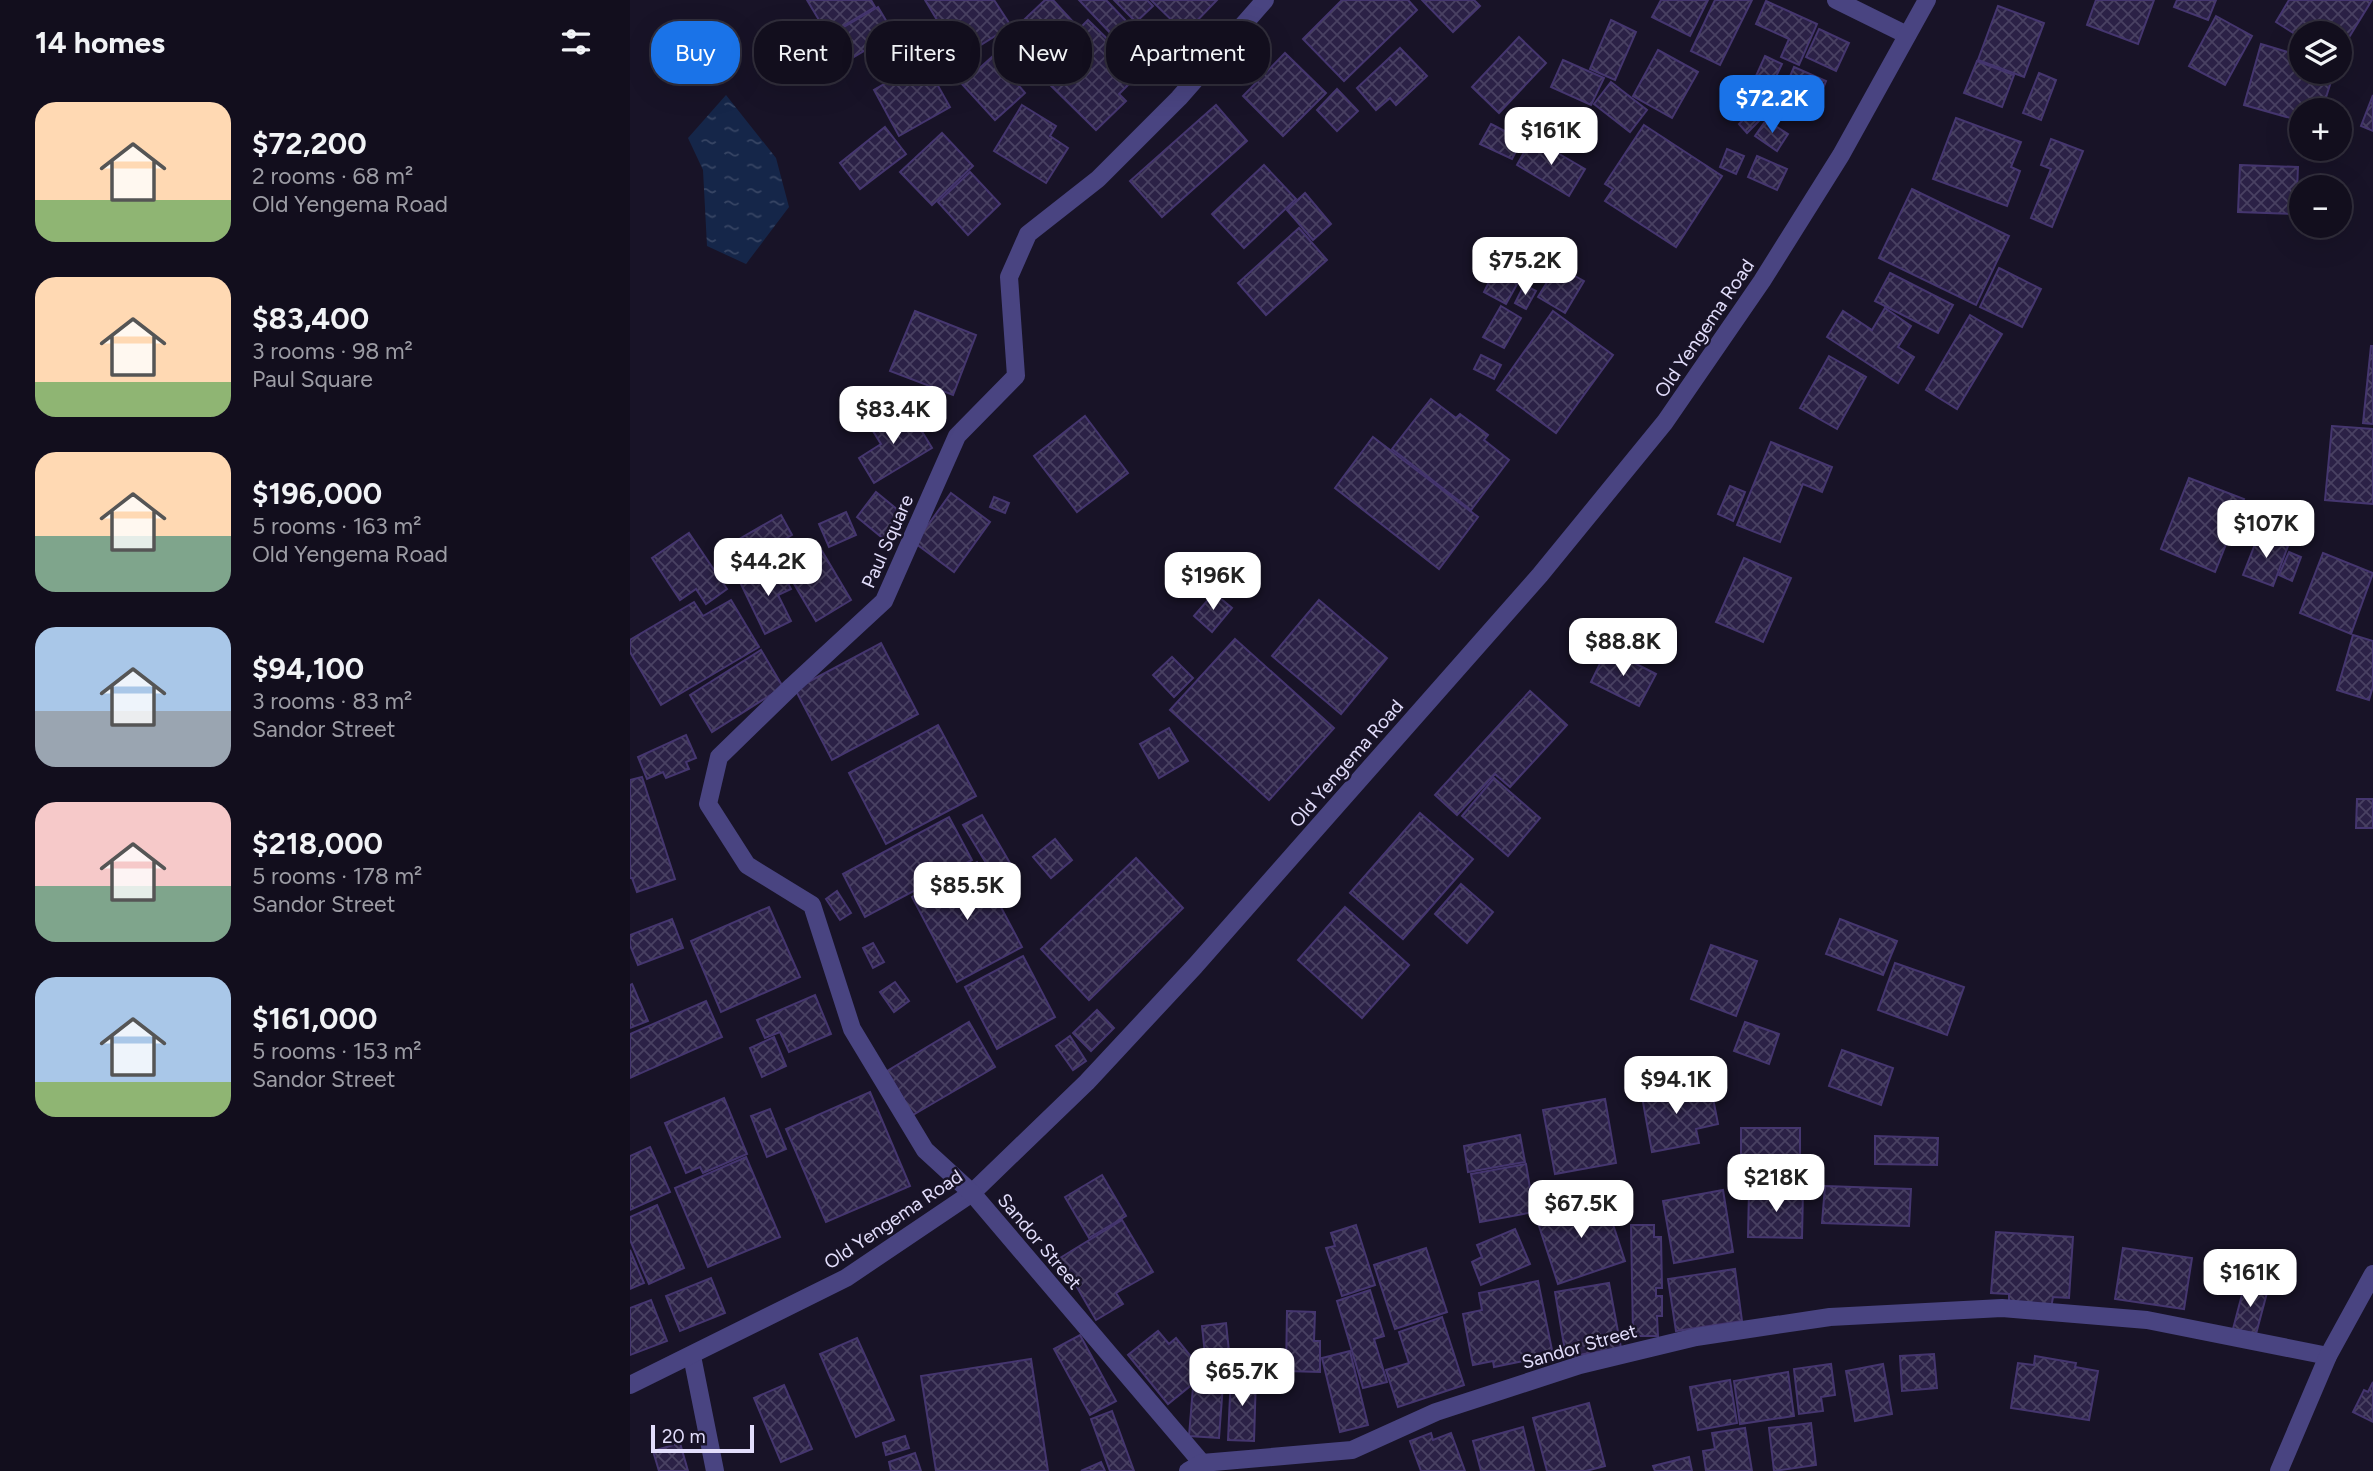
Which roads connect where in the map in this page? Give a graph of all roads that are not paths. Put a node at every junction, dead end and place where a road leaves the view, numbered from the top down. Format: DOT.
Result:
graph roads {
  1 [pos="1265,0"];
  2 [pos="1836,0"];
  3 [pos="1927,0"];
  4 [pos="1908,35"];
  5 [pos="972,1193"];
  6 [pos="2373,1274"];
  7 [pos="692,1356"];
  8 [pos="2328,1356"];
  9 [pos="630,1385"];
  10 [pos="1195,1467"];
  11 [pos="715,1471"];
  12 [pos="2279,1471"];
  1 -- 5 [label="street, Paul Square"];
  2 -- 4 [label="street"];
  3 -- 4 [label="street, Old Yengema Road"];
  4 -- 5 [label="street, Old Yengema Road"];
  5 -- 7 [label="street, Old Yengema Road"];
  5 -- 10 [label="street, Sandor Street"];
  6 -- 8 [label="street"];
  7 -- 9 [label="street, Old Yengema Road"];
  7 -- 11 [label="street"];
  8 -- 10 [label="street, Sandor Street"];
  8 -- 12 [label="street"];
}
